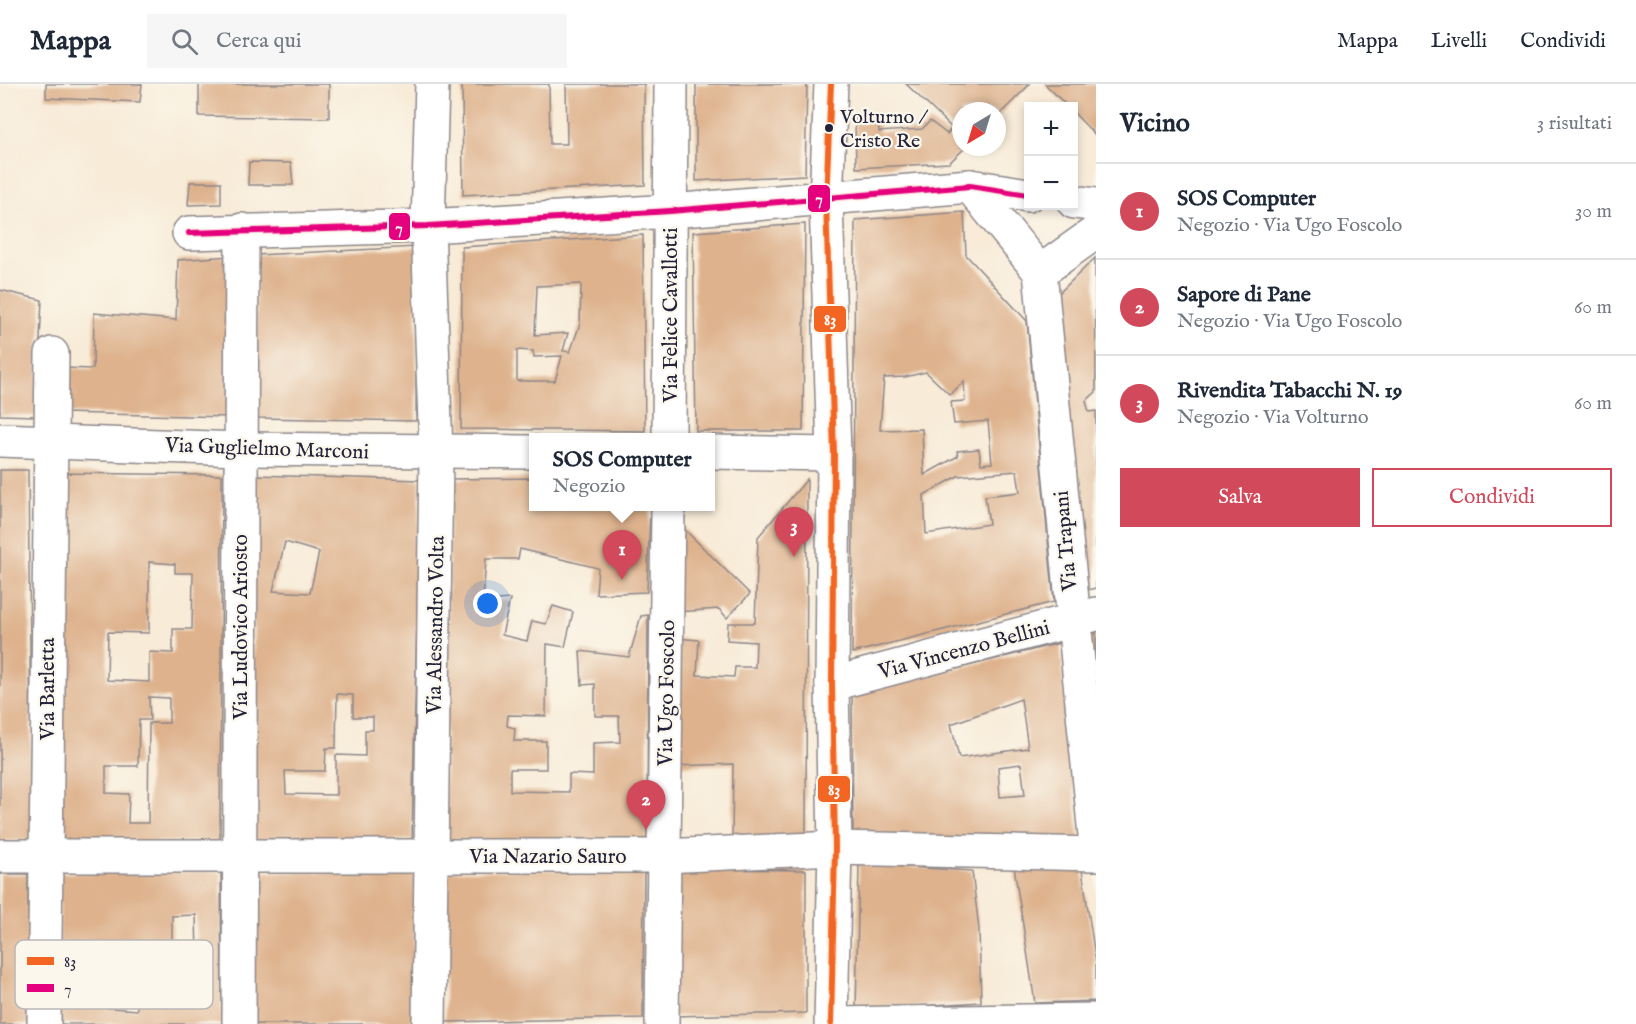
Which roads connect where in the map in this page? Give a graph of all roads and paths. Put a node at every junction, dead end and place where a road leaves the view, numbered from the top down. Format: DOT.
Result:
graph roads {
  1 [pos="432,84"];
  2 [pos="671,84"];
  3 [pos="831,84"];
  4 [pos="970,186"];
  5 [pos="1024,194"];
  6 [pos="826,200"];
  7 [pos="1078,202"];
  8 [pos="1096,205"];
  9 [pos="670,211"];
  10 [pos="428,226"];
  11 [pos="242,230"];
  12 [pos="1096,232"];
  13 [pos="189,233"];
  14 [pos="1040,272"];
  15 [pos="52,354"];
  16 [pos="669,433"];
  17 [pos="0,440"];
  18 [pos="49,440"];
  19 [pos="239,449"];
  20 [pos="436,452"];
  21 [pos="529,452"];
  22 [pos="715,452"];
  23 [pos="834,454"];
  24 [pos="668,511"];
  25 [pos="1084,618"];
  26 [pos="832,684"];
  27 [pos="1096,846"];
  28 [pos="835,848"];
  29 [pos="241,854"];
  30 [pos="1096,855"];
  31 [pos="0,856"];
  32 [pos="47,856"];
  33 [pos="432,856"];
  34 [pos="663,856"];
  35 [pos="46,940"];
  36 [pos="44,1009"];
  37 [pos="1096,1020"];
  38 [pos="44,1024"];
  39 [pos="239,1024"];
  40 [pos="429,1024"];
  41 [pos="662,1024"];
  42 [pos="832,1024"];
  1 -- 10 [label="street, Via Alessandro Volta"];
  2 -- 9 [label="street, Via Felice Cavallotti"];
  3 -- 6 [label="street"];
  4 -- 5 [label="street"];
  4 -- 6 [label="street"];
  4 -- 14 [label="street"];
  6 -- 9 [label="street"];
  6 -- 23 [label="street"];
  7 -- 8 [label="street"];
  9 -- 10 [label="street"];
  9 -- 16 [label="street, Via Felice Cavallotti"];
  10 -- 11 [label="street"];
  10 -- 20 [label="street, Via Alessandro Volta"];
  11 -- 13 [label="street"];
  11 -- 19 [label="street, Via Ludovico Ariosto"];
  12 -- 14 [label="street"];
  14 -- 25 [label="street, Via Trapani"];
  15 -- 18 [label="street, Via Barletta"];
  17 -- 18 [label="street, Via Guglielmo Marconi"];
  18 -- 19 [label="street, Via Guglielmo Marconi"];
  18 -- 32 [label="street, Via Barletta"];
  19 -- 20 [label="street, Via Guglielmo Marconi"];
  19 -- 29 [label="street, Via Ludovico Ariosto"];
  20 -- 21 [label="street, Via Guglielmo Marconi"];
  20 -- 33 [label="street, Via Alessandro Volta"];
  22 -- 23 [label="street"];
  23 -- 26 [label="street"];
  24 -- 34 [label="street, Via Ugo Foscolo"];
  25 -- 26 [label="street, Via Vincenzo Bellini"];
  25 -- 27 [label="street, Via Trapani"];
  26 -- 28 [label="street"];
  28 -- 30 [label="street, Via Nazario Sauro"];
  28 -- 34 [label="street, Via Nazario Sauro"];
  28 -- 42 [label="street"];
  29 -- 32 [label="street, Via Nazario Sauro"];
  29 -- 33 [label="street, Via Nazario Sauro"];
  29 -- 39 [label="street, Via Ludovico Ariosto"];
  31 -- 32 [label="street, Via Nazario Sauro"];
  32 -- 35 [label="street, Via Barletta"];
  33 -- 34 [label="street, Via Nazario Sauro"];
  33 -- 40 [label="street, Via Alessandro Volta"];
  34 -- 41 [label="street, Via Ugo Foscolo"];
  36 -- 38 [label="street, Via Barletta"];
  37 -- 42 [label="street"];
}
